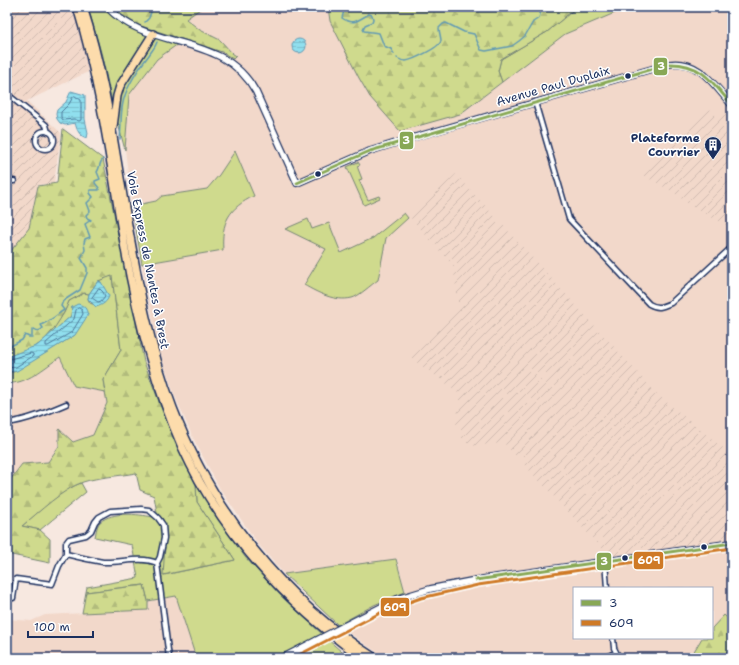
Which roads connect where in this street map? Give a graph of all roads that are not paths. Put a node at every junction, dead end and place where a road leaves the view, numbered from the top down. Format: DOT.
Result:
graph roads {
  1 [pos="77,7"];
  2 [pos="83,7"];
  3 [pos="107,7"];
  4 [pos="153,34"];
  5 [pos="7,94"];
  6 [pos="536,102"];
  7 [pos="732,105"];
  8 [pos="48,132"];
  9 [pos="112,133"];
  10 [pos="7,181"];
  11 [pos="14,181"];
  12 [pos="732,247"];
  13 [pos="66,404"];
  14 [pos="7,423"];
  15 [pos="732,543"];
  16 [pos="66,554"];
  17 [pos="605,561"];
  18 [pos="157,563"];
  19 [pos="607,587"];
  20 [pos="13,598"];
  21 [pos="613,639"];
  22 [pos="615,653"];
  23 [pos="7,655"];
  24 [pos="20,658"];
  25 [pos="169,658"];
  26 [pos="282,658"];
  27 [pos="362,658"];
  28 [pos="375,658"];
  29 [pos="604,658"];
  30 [pos="619,658"];
  1 -- 27 [label="highway, Voie Express de Nantes à Brest"];
  2 -- 9 [label="highway, Voie Express de Nantes à Brest"];
  3 -- 4 [label="main road"];
  4 -- 6 [label="main road, Avenue Paul Duplaix"];
  4 -- 9 [label="highway"];
  5 -- 8 [label="street"];
  6 -- 7 [label="main road, Avenue Paul Duplaix"];
  6 -- 12 [label="street"];
  8 -- 8 [label="street"];
  9 -- 28 [label="highway, Voie Express de Nantes à Brest"];
  10 -- 11 [label="street"];
  13 -- 14 [label="street"];
  15 -- 17 [label="main road"];
  16 -- 18 [label="street"];
  16 -- 18 [label="street"];
  16 -- 20 [label="street"];
  17 -- 19 [label="street"];
  17 -- 26 [label="main road, bridge"];
  18 -- 25 [label="street"];
  21 -- 22 [label="street"];
  22 -- 29 [label="street"];
  22 -- 30 [label="street"];
  23 -- 24 [label="street"];
}
